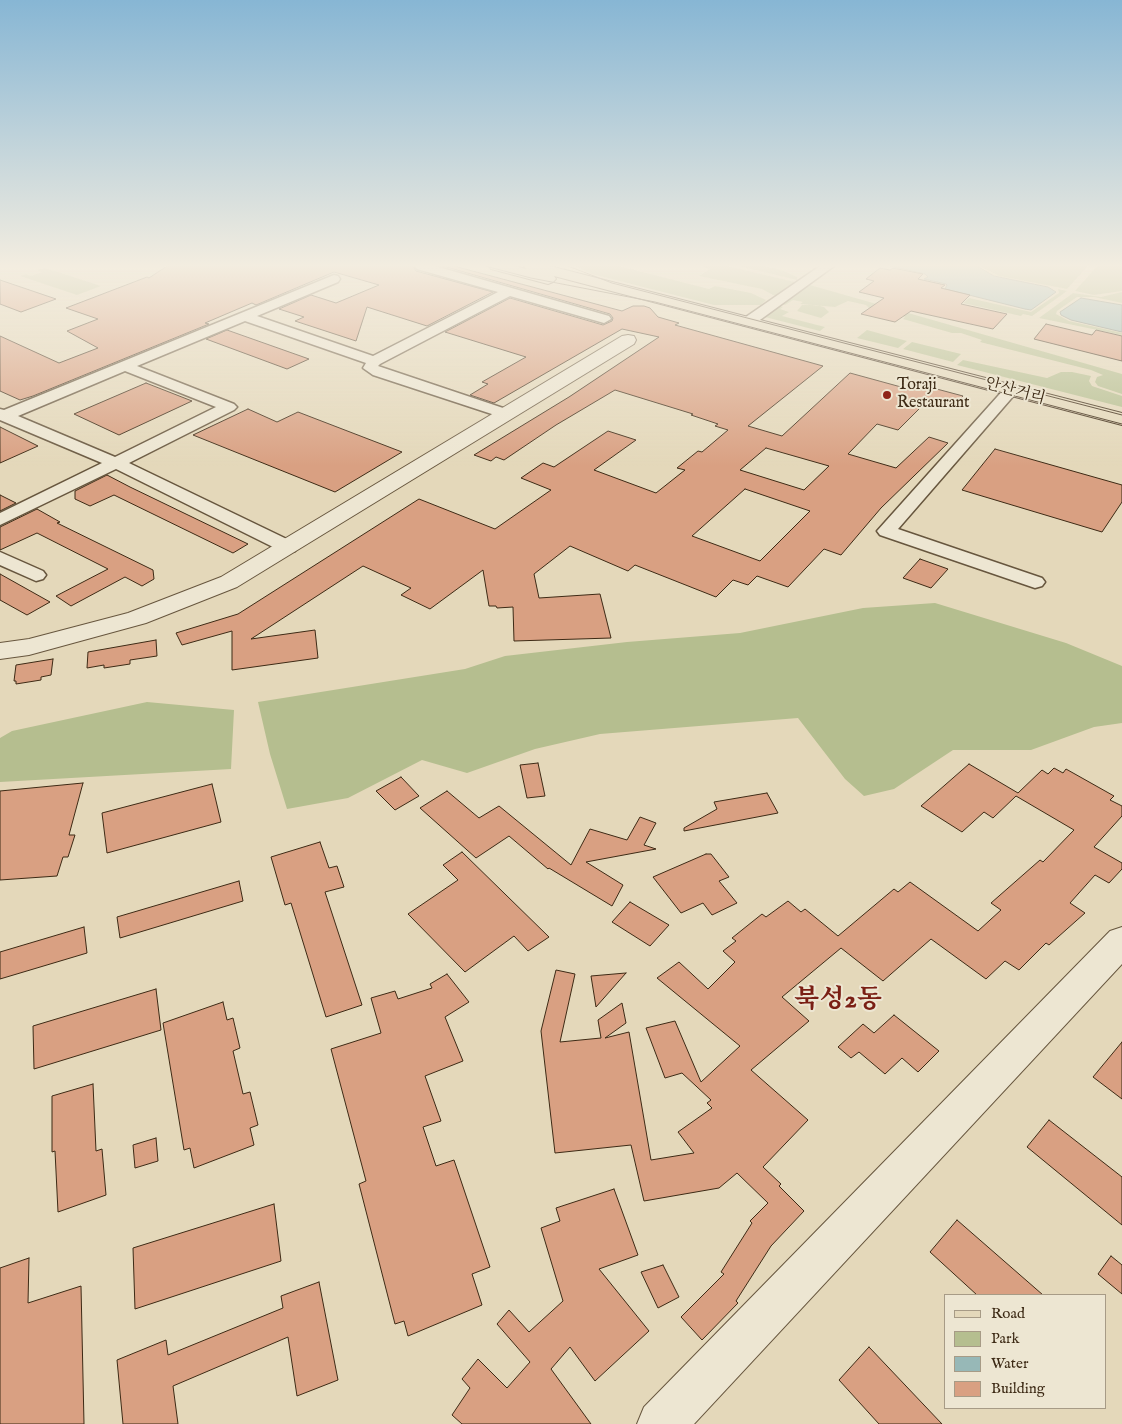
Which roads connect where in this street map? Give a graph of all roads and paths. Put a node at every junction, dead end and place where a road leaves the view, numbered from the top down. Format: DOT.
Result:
graph roads {
  1 [pos="196,332"];
  2 [pos="290,332"];
  3 [pos="431,332"];
  4 [pos="788,332"];
  5 [pos="628,340"];
  6 [pos="374,362"];
  7 [pos="125,366"];
  8 [pos="1010,390"];
  9 [pos="507,414"];
  10 [pos="2,415"];
  11 [pos="1122,419"];
  12 [pos="116,463"];
  13 [pos="0,520"];
  14 [pos="288,547"];
  15 [pos="0,558"];
  16 [pos="36,575"];
  17 [pos="1035,582"];
  18 [pos="0,651"];
  19 [pos="1122,941"];
  20 [pos="661,1424"];
  1 -- 7 [label="street"];
  2 -- 6 [label="street"];
  3 -- 6 [label="street"];
  4 -- 8 [label="main road, 안산거리"];
  5 -- 9 [label="street"];
  6 -- 9 [label="street"];
  7 -- 10 [label="street"];
  7 -- 12 [label="street"];
  8 -- 11 [label="main road, 안산거리"];
  8 -- 17 [label="street"];
  9 -- 14 [label="street"];
  10 -- 12 [label="street"];
  12 -- 13 [label="street"];
  12 -- 14 [label="street"];
  14 -- 18 [label="street"];
  15 -- 16 [label="street"];
  19 -- 20 [label="street"];
}
